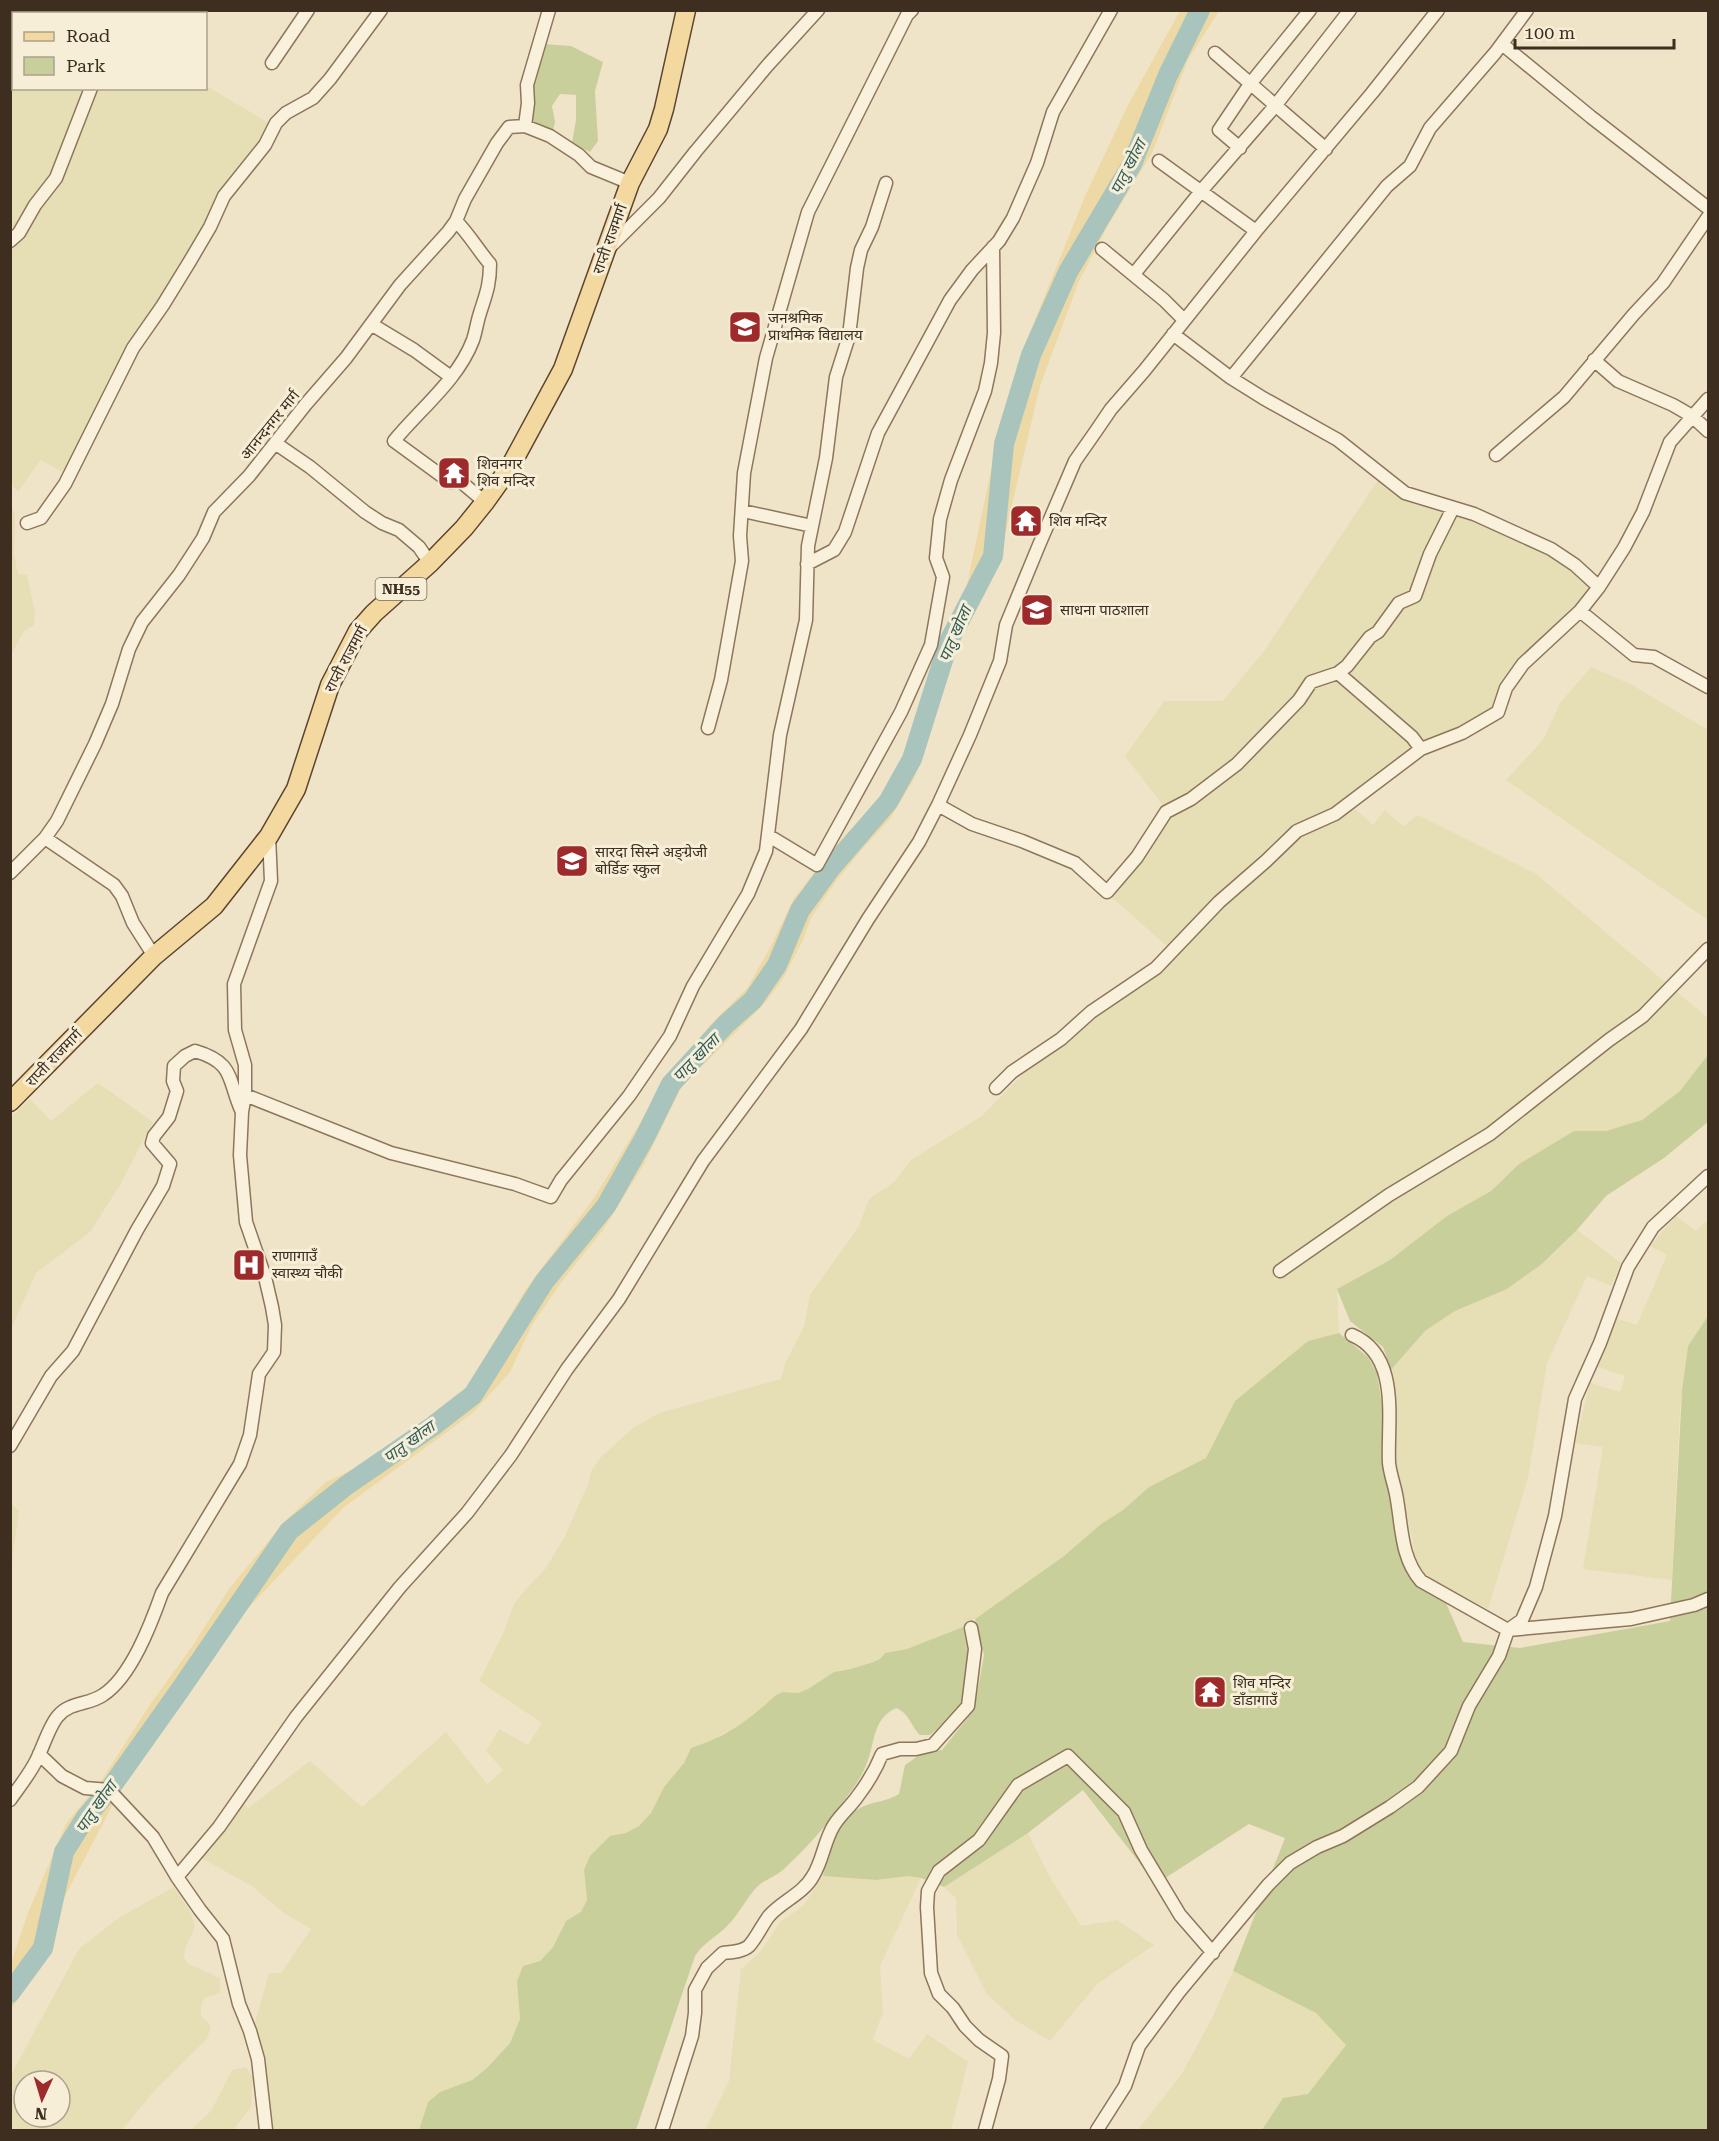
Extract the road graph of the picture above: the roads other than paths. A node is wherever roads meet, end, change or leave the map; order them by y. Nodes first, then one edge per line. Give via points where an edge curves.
1 (308, 10) edge
2 (381, 10) edge
3 (549, 10) edge
4 (686, 10) edge
5 (818, 10) edge
6 (912, 10) edge
7 (1111, 10) edge
8 (1310, 10) edge
9 (1350, 10) edge
10 (1438, 10) edge
11 (1527, 10) edge
12 (1502, 44) junction
13 (1215, 53) dead end
14 (272, 63) dead end
15 (1250, 84) junction
16 (90, 90) edge
17 (1275, 106) junction
18 (525, 126) junction
19 (1240, 148) junction
20 (1326, 149) junction
21 (1159, 161) dead end
22 (630, 183) junction
23 (886, 183) dead end
24 (1202, 190) junction
25 (1708, 208) edge
26 (1708, 218) edge
27 (456, 221) junction
28 (1256, 231) junction
29 (10, 241) edge
30 (993, 247) junction
31 (1102, 249) dead end
32 (604, 252) junction
33 (1134, 274) junction
34 (1184, 320) junction
35 (371, 324) junction
36 (1173, 334) junction
37 (1594, 360) junction
38 (451, 377) junction
39 (1231, 378) junction
40 (1708, 399) edge
41 (1692, 416) junction
42 (1708, 431) edge
43 (275, 444) junction
44 (1496, 455) dead end
45 (485, 502) junction
46 (1453, 508) junction
47 (742, 511) junction
48 (27, 523) dead end
49 (812, 526) junction
50 (430, 563) junction
51 (807, 564) junction
52 (1599, 587) junction
53 (1580, 611) junction
54 (1338, 673) junction
55 (1708, 687) edge
56 (708, 728) dead end
57 (1421, 749) junction
58 (938, 805) junction
59 (269, 836) junction
60 (769, 836) junction
61 (45, 838) junction
62 (10, 873) edge
63 (1708, 949) edge
64 (154, 956) junction
65 (996, 1089) dead end
66 (245, 1095) junction
67 (10, 1102) edge
68 (242, 1112) junction
69 (1708, 1176) edge
70 (1280, 1271) dead end
71 (1352, 1335) dead end
72 (10, 1446) edge
73 (1708, 1599) edge
74 (971, 1628) dead end
75 (1509, 1630) junction
76 (39, 1754) junction
77 (10, 1800) edge
78 (177, 1876) junction
79 (1213, 1953) junction
80 (266, 2130) edge
81 (662, 2130) edge
82 (985, 2130) edge
83 (1097, 2130) edge

1 - 14 street
2 - 48 street via 313,99 276,123 265,145 224,196 210,228 133,348 65,484 41,518
3 - 18 street via 527,85
4 - 22 main road, राप्ती राजमार्ग / NH55 via 661,119
5 - 32 street via 752,83 660,198
6 - 47 street via 808,212 766,358 744,473
7 - 30 street via 1053,112 1037,163 1013,218
8 - 15 street
9 - 17 street
10 - 20 street
11 - 12 street
12 - 25 street
12 - 39 street via 1430,128 1410,166 1388,186
13 - 15 street
15 - 17 street
15 - 19 street via 1219,130
16 - 29 street via 56,178
17 - 19 street
17 - 20 street
18 - 22 street via 550,136 591,167
18 - 27 street, आनन्दनगर मार्ग via 509,127 497,143
19 - 24 street
20 - 28 street
21 - 24 street
22 - 32 main road, राप्ती राजमार्ग / NH55
23 - 49 street via 857,268 849,336 836,377 826,458
24 - 28 street
24 - 33 street
26 - 37 street via 1663,283
27 - 35 street, आनन्दनगर मार्ग
27 - 38 street via 490,264 490,284 473,340
28 - 34 street
30 - 51 street via 950,300 906,379 878,433 845,532 834,550
30 - 60 street via 991,363 940,519 936,558 943,577 931,645 901,712 817,865
31 - 33 street
32 - 45 main road, राप्ती राजमार्ग / NH55 via 563,369 510,467
33 - 34 street
34 - 36 street
35 - 38 street
35 - 43 street, आनन्दनगर मार्ग
36 - 39 street
36 - 58 street via 1111,409 1075,462 1006,625 1000,662
37 - 41 street via 1618,381
37 - 44 street via 1564,397
38 - 45 street via 394,441
39 - 46 street via 1338,440 1406,492
40 - 41 street
41 - 42 street
41 - 52 street via 1670,442 1643,512
43 - 50 street via 365,512 399,530
43 - 61 street, आनन्दनगर मार्ग via 214,512 203,538 179,575 142,622 91,754
45 - 50 main road, राप्ती राजमार्ग / NH55
46 - 52 street via 1551,549
46 - 54 street via 1415,596 1399,603 1378,632
47 - 49 street
47 - 56 street via 742,561 721,680
49 - 51 street
50 - 59 main road, राप्ती राजमार्ग / NH55 via 358,631 330,685 296,789
51 - 60 street via 806,620 780,735
52 - 53 street
53 - 55 street via 1634,655 1654,657
53 - 57 street via 1523,664 1506,688 1498,712 1462,733
54 - 57 street
54 - 58 street via 1311,682 1299,700 1238,764 1191,799 1166,812 1137,857 1107,892 1075,863 972,824
57 - 65 street via 1335,814 1297,831 1212,909 1156,968 1091,1012 1061,1039 1012,1072
58 - 78 street via 919,842 801,1029 703,1161 620,1299 567,1369 511,1455 296,1717 219,1827
59 - 64 main road, राप्ती राजमार्ग / NH55 via 214,906
59 - 66 street via 271,881 234,984 235,1030 245,1065
60 - 66 street via 762,866 693,986 670,1036 551,1197 391,1153
61 - 62 street, आनन्दनगर मार्ग
61 - 64 street via 114,885
63 - 70 street via 1643,1016 1490,1134 1389,1195
64 - 67 main road, राप्ती राजमार्ग / NH55
66 - 68 street
68 - 72 street via 224,1065 211,1056 195,1051 174,1066 177,1091 169,1117 152,1143 170,1164 163,1186 73,1351 51,1376
68 - 76 street via 240,1155 246,1222 265,1277 275,1325 274,1352 259,1374 250,1435 240,1464 162,1593 118,1684 102,1696 61,1712
69 - 75 street via 1653,1227 1628,1267 1575,1399 1555,1515 1536,1587 1522,1620
71 - 75 street via 1377,1352 1384,1372 1391,1407 1389,1465 1411,1569 1421,1581
73 - 75 street via 1630,1619
74 - 81 street via 975,1649 969,1706 933,1745 882,1754 877,1768 830,1833 813,1876 771,1914 748,1947 723,1953 707,1968 695,1990 692,2036
75 - 79 street via 1499,1656 1469,1706 1451,1751 1437,1767 1390,1807 1290,1863
76 - 77 street
76 - 78 street via 62,1776 86,1788 109,1791 153,1837
78 - 80 street via 224,1939 238,2004 258,2059
79 - 82 street via 1180,1915 1141,1850 1124,1812 1068,1756 1018,1785 979,1840 939,1871 927,1899 931,1973 939,1994 979,2040 1002,2056
79 - 83 street via 1139,2046 1125,2086

